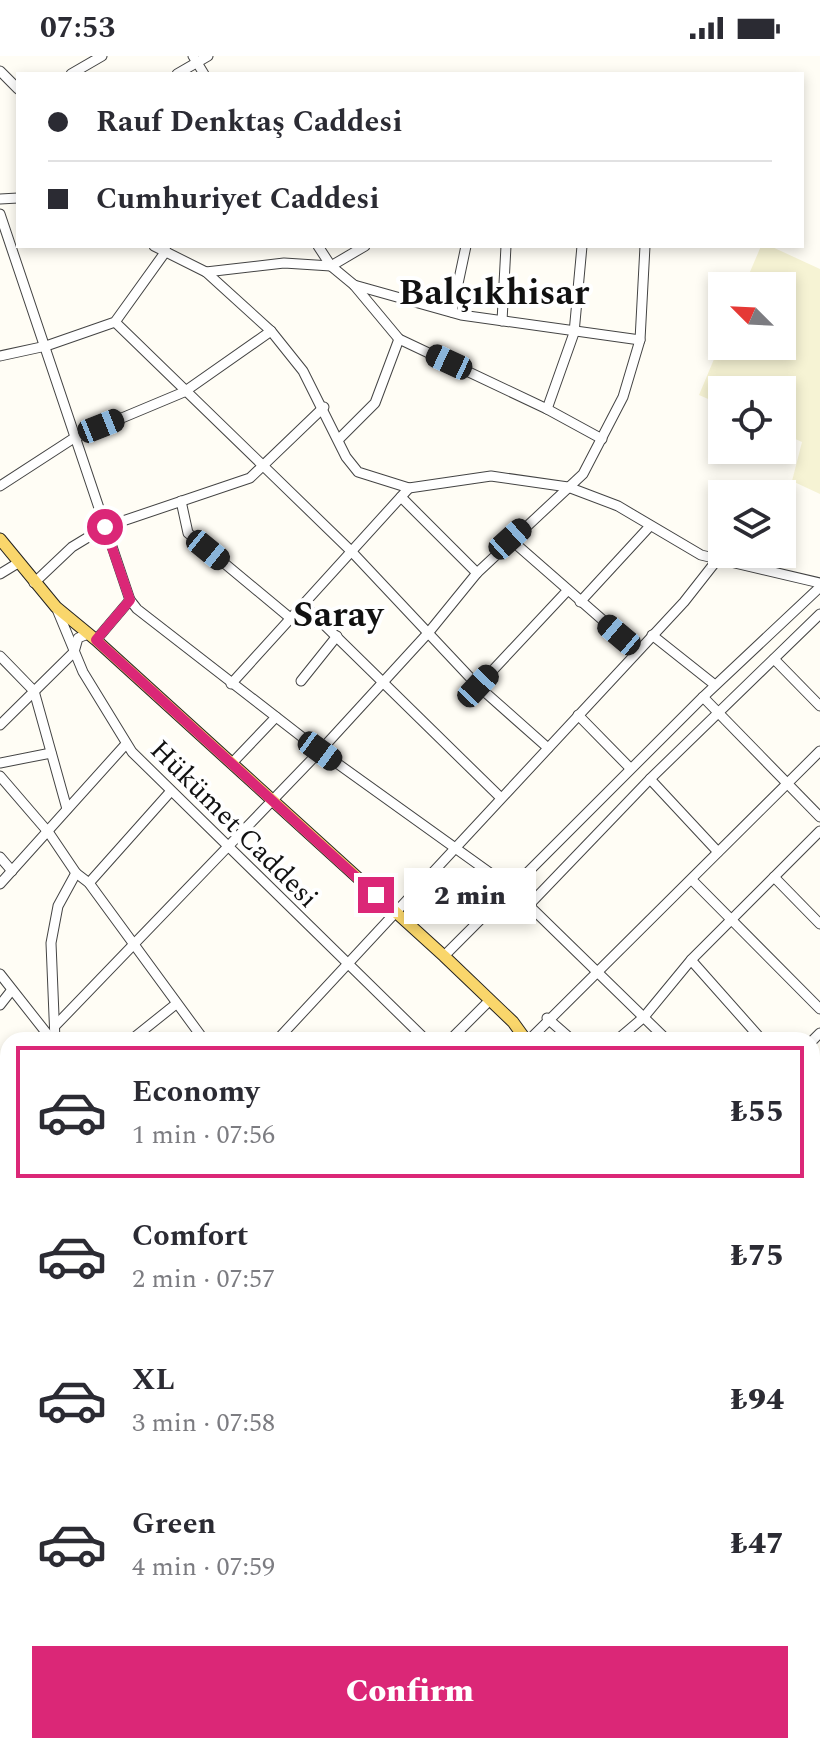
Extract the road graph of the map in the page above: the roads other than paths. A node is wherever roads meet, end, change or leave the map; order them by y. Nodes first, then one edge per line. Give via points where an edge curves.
1 (102, 56) edge
2 (208, 56) edge
3 (195, 59) edge
4 (0, 71) edge
5 (74, 72) edge
6 (179, 72) edge
7 (16, 87) edge
8 (0, 214) edge
9 (159, 248) edge
10 (319, 248) edge
11 (362, 248) edge
12 (466, 248) edge
13 (506, 248) edge
14 (582, 248) edge
15 (645, 248) edge
16 (166, 251) junction
17 (331, 266) junction
18 (206, 272) junction
19 (354, 285) junction
20 (452, 312) junction
21 (502, 321) junction
22 (115, 322) junction
23 (271, 331) junction
24 (574, 333) junction
25 (399, 339) junction
26 (640, 340) junction
27 (46, 346) junction
28 (0, 356) edge
29 (184, 392) junction
30 (324, 407) junction
31 (547, 409) junction
32 (74, 438) junction
33 (339, 439) junction
34 (602, 439) junction
35 (261, 465) junction
36 (0, 486) edge
37 (568, 487) junction
38 (409, 488) junction
39 (401, 497) junction
40 (181, 501) junction
41 (650, 526) junction
42 (105, 527) junction
43 (0, 539) edge
44 (510, 539) junction
45 (352, 552) junction
46 (708, 557) edge
47 (18, 563) junction
48 (710, 568) edge
49 (750, 568) edge
50 (477, 573) junction
51 (0, 574) edge
52 (34, 583) junction
53 (820, 585) edge
54 (567, 591) junction
55 (130, 600) junction
56 (580, 602) junction
57 (303, 604) junction
58 (56, 607) junction
59 (820, 614) edge
60 (289, 617) junction
61 (429, 632) junction
62 (652, 635) junction
63 (337, 636) junction
64 (92, 637) junction
65 (637, 650) junction
66 (74, 652) junction
67 (0, 656) edge
68 (774, 659) junction
69 (384, 680) junction
70 (301, 681) dead end
71 (231, 684) junction
72 (715, 685) junction
73 (478, 686) junction
74 (34, 691) junction
75 (703, 697) junction
76 (820, 706) edge
77 (719, 714) junction
78 (578, 715) junction
79 (276, 717) junction
80 (0, 725) edge
81 (126, 744) junction
82 (548, 748) junction
83 (320, 751) junction
84 (820, 751) edge
85 (51, 753) junction
86 (233, 762) junction
87 (0, 763) edge
88 (630, 768) junction
89 (0, 776) edge
90 (650, 779) junction
91 (787, 784) junction
92 (171, 791) junction
93 (500, 797) junction
94 (274, 800) junction
95 (67, 809) junction
96 (820, 817) edge
97 (820, 831) edge
98 (49, 833) junction
99 (228, 848) junction
100 (456, 849) junction
101 (718, 852) junction
102 (0, 857) edge
103 (12, 871) junction
104 (76, 873) junction
105 (774, 877) junction
106 (692, 880) junction
107 (89, 883) junction
108 (0, 884) edge
109 (511, 888) junction
110 (529, 905) junction
111 (397, 914) junction
112 (733, 919) junction
113 (820, 924) edge
114 (133, 947) junction
115 (444, 956) junction
116 (691, 960) junction
117 (348, 966) junction
118 (596, 971) junction
119 (0, 974) edge
120 (11, 991) junction
121 (490, 1000) junction
122 (176, 1004) junction
123 (0, 1005) edge
124 (820, 1009) edge
125 (644, 1017) junction
126 (547, 1018) junction
127 (56, 1025) junction
128 (46, 1032) edge
129 (55, 1032) edge
130 (142, 1032) edge
131 (198, 1032) edge
132 (285, 1032) edge
133 (418, 1032) edge
134 (458, 1032) edge
135 (520, 1032) edge
136 (534, 1032) edge
137 (563, 1032) edge
138 (626, 1032) edge
139 (659, 1032) edge
140 (755, 1032) edge

1 - 5 street
2 - 3 street
3 - 6 street
4 - 7 street
8 - 27 street
9 - 16 street
10 - 17 street
11 - 17 street
12 - 20 street
13 - 21 street
14 - 24 street
15 - 26 street
16 - 18 street
16 - 22 street
17 - 18 street via 284,263
17 - 19 street
18 - 23 street
19 - 20 street
19 - 25 street
20 - 21 street
21 - 24 street
22 - 27 street
22 - 29 street
23 - 29 street
23 - 30 street
24 - 26 street
24 - 31 street
25 - 31 street
25 - 33 street via 375,403
26 - 34 street via 623,397
27 - 28 street
27 - 32 street
29 - 32 street
29 - 35 street
30 - 33 street
30 - 35 street
31 - 34 street
32 - 36 street
32 - 42 street
33 - 38 street via 358,472
34 - 37 street via 583,474
35 - 40 street via 250,478
35 - 45 street
37 - 38 street via 491,476
37 - 41 street via 618,506
37 - 44 street
38 - 39 street
39 - 45 street
39 - 50 street
40 - 42 street
40 - 60 street via 188,533
41 - 46 street
41 - 56 street
42 - 52 street via 72,547
42 - 55 street
43 - 47 main road
44 - 50 street
44 - 54 street
45 - 57 street
45 - 61 street
47 - 51 street
47 - 52 main road
48 - 62 street
49 - 53 street
50 - 61 street
52 - 58 main road
53 - 72 street
54 - 56 street
54 - 73 street
55 - 64 street
55 - 71 street
56 - 65 street
57 - 60 street
57 - 63 street
58 - 64 main road
58 - 66 street, Hükümet Caddesi
59 - 68 street
60 - 71 street
61 - 69 street
61 - 73 street
62 - 65 street
62 - 72 street
63 - 69 street
63 - 70 street
64 - 66 street via 76,641
64 - 86 main road
65 - 78 street
66 - 74 street
66 - 81 street, Hükümet Caddesi
67 - 74 street
68 - 76 street
68 - 77 street
69 - 83 street
69 - 93 street
71 - 79 street
72 - 75 street
73 - 82 street
74 - 80 street
74 - 85 street
75 - 77 street
75 - 88 street
77 - 90 street
77 - 91 street
78 - 82 street
78 - 88 street
79 - 83 street
79 - 86 street
81 - 92 street, Hükümet Caddesi
81 - 95 street
82 - 93 street
83 - 94 street
83 - 100 street
84 - 91 street
85 - 87 street
85 - 95 street
86 - 94 main road
88 - 109 street
89 - 98 street
90 - 101 street
90 - 110 street
91 - 96 street
91 - 101 street
92 - 99 street, Hükümet Caddesi
92 - 107 street
93 - 100 street
94 - 99 street
94 - 111 main road
95 - 98 street
97 - 105 street
98 - 103 street
98 - 104 street
99 - 114 street
99 - 117 street, Hükümet Caddesi
100 - 109 street
100 - 111 street
101 - 106 street
102 - 103 street
103 - 108 street
104 - 107 street
104 - 127 street via 58,906 51,943
105 - 112 street
105 - 113 street
106 - 112 street
106 - 118 street
107 - 114 street
109 - 110 street
109 - 115 street
110 - 118 street
111 - 115 main road
111 - 117 street
112 - 116 street
112 - 124 street
114 - 122 street
114 - 127 street
115 - 121 main road
116 - 125 street
116 - 140 street
117 - 132 street
117 - 133 street, Hükümet Caddesi
118 - 125 street
118 - 126 street
119 - 120 street
120 - 123 street
120 - 128 street
121 - 134 street
121 - 135 main road
122 - 130 street
122 - 131 street
125 - 138 street
125 - 139 street
126 - 136 street
126 - 137 street
127 - 129 street

